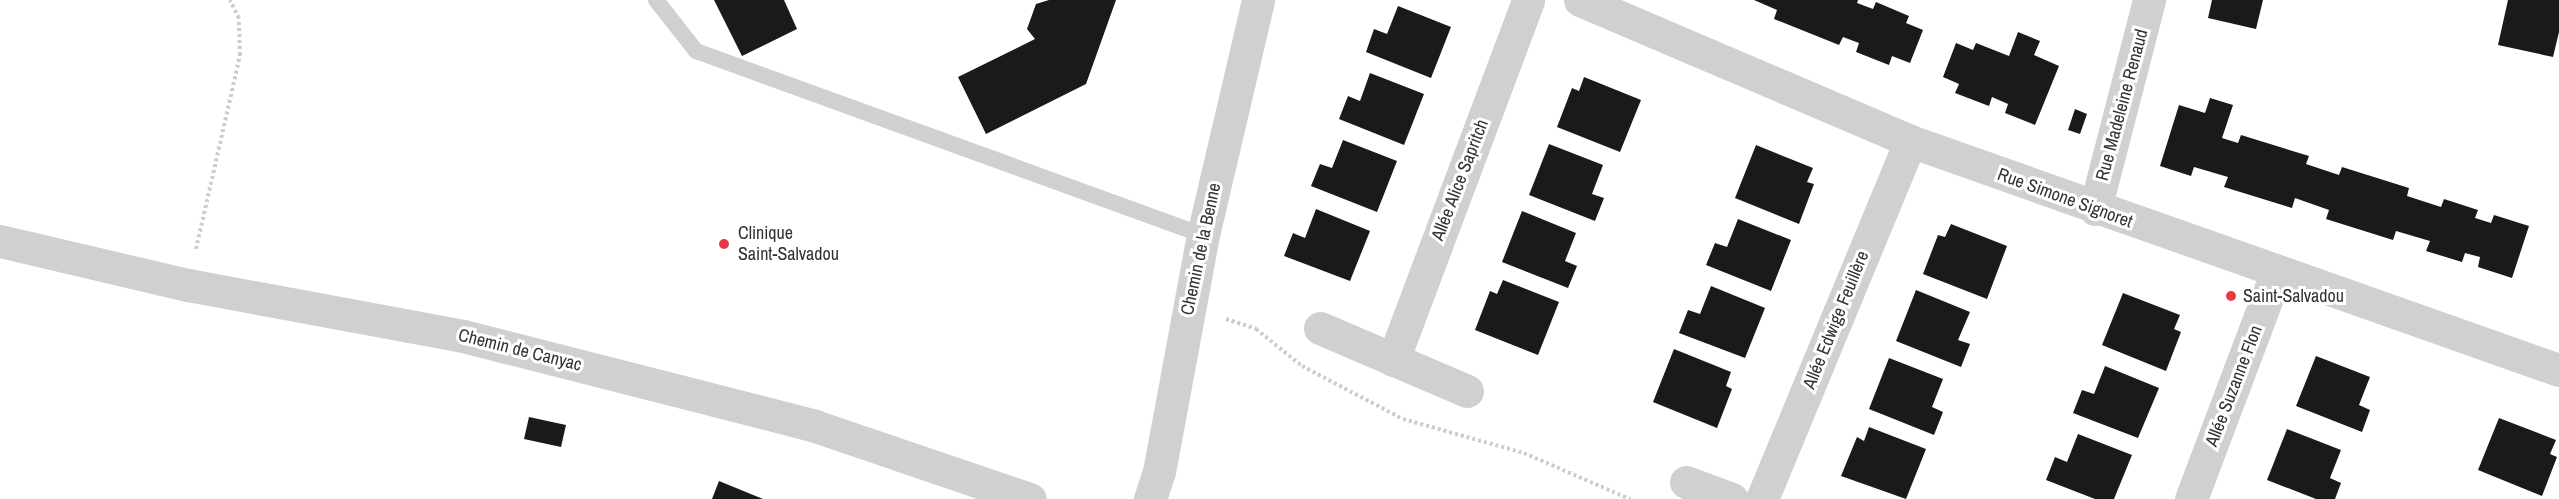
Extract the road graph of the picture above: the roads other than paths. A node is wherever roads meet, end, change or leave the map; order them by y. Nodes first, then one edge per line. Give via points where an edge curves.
1 (656, 0) edge
2 (1258, 0) edge
3 (1528, 0) edge
4 (1580, 0) edge
5 (2149, 0) edge
6 (1910, 141) junction
7 (2095, 209) junction
8 (1203, 235) junction
9 (0, 241) edge
10 (2277, 272) junction
11 (1320, 328) dead end
12 (1392, 360) junction
13 (2559, 370) edge
14 (1467, 391) dead end
15 (1686, 482) dead end
16 (1030, 499) edge
17 (1150, 499) edge
18 (1732, 499) edge
19 (1762, 499) edge
20 (2191, 499) edge

1 - 8 lane via 696,51
2 - 8 street, Chemin de la Benne
3 - 12 street, Allée Alice Sapritch
4 - 6 street, Rue Simone Signoret
5 - 7 street, Rue Madeleine Renaud
6 - 7 street, Rue Simone Signoret
6 - 19 street, Allée Edwige Feuillère
7 - 10 street, Rue Simone Signoret
8 - 17 street, Chemin de la Benne
9 - 16 street, Chemin de Canyac via 188,285 463,336 815,426
10 - 13 street, Rue Simone Signoret
10 - 20 street, Allée Suzanne Flon
11 - 12 street
12 - 14 street
15 - 18 street

